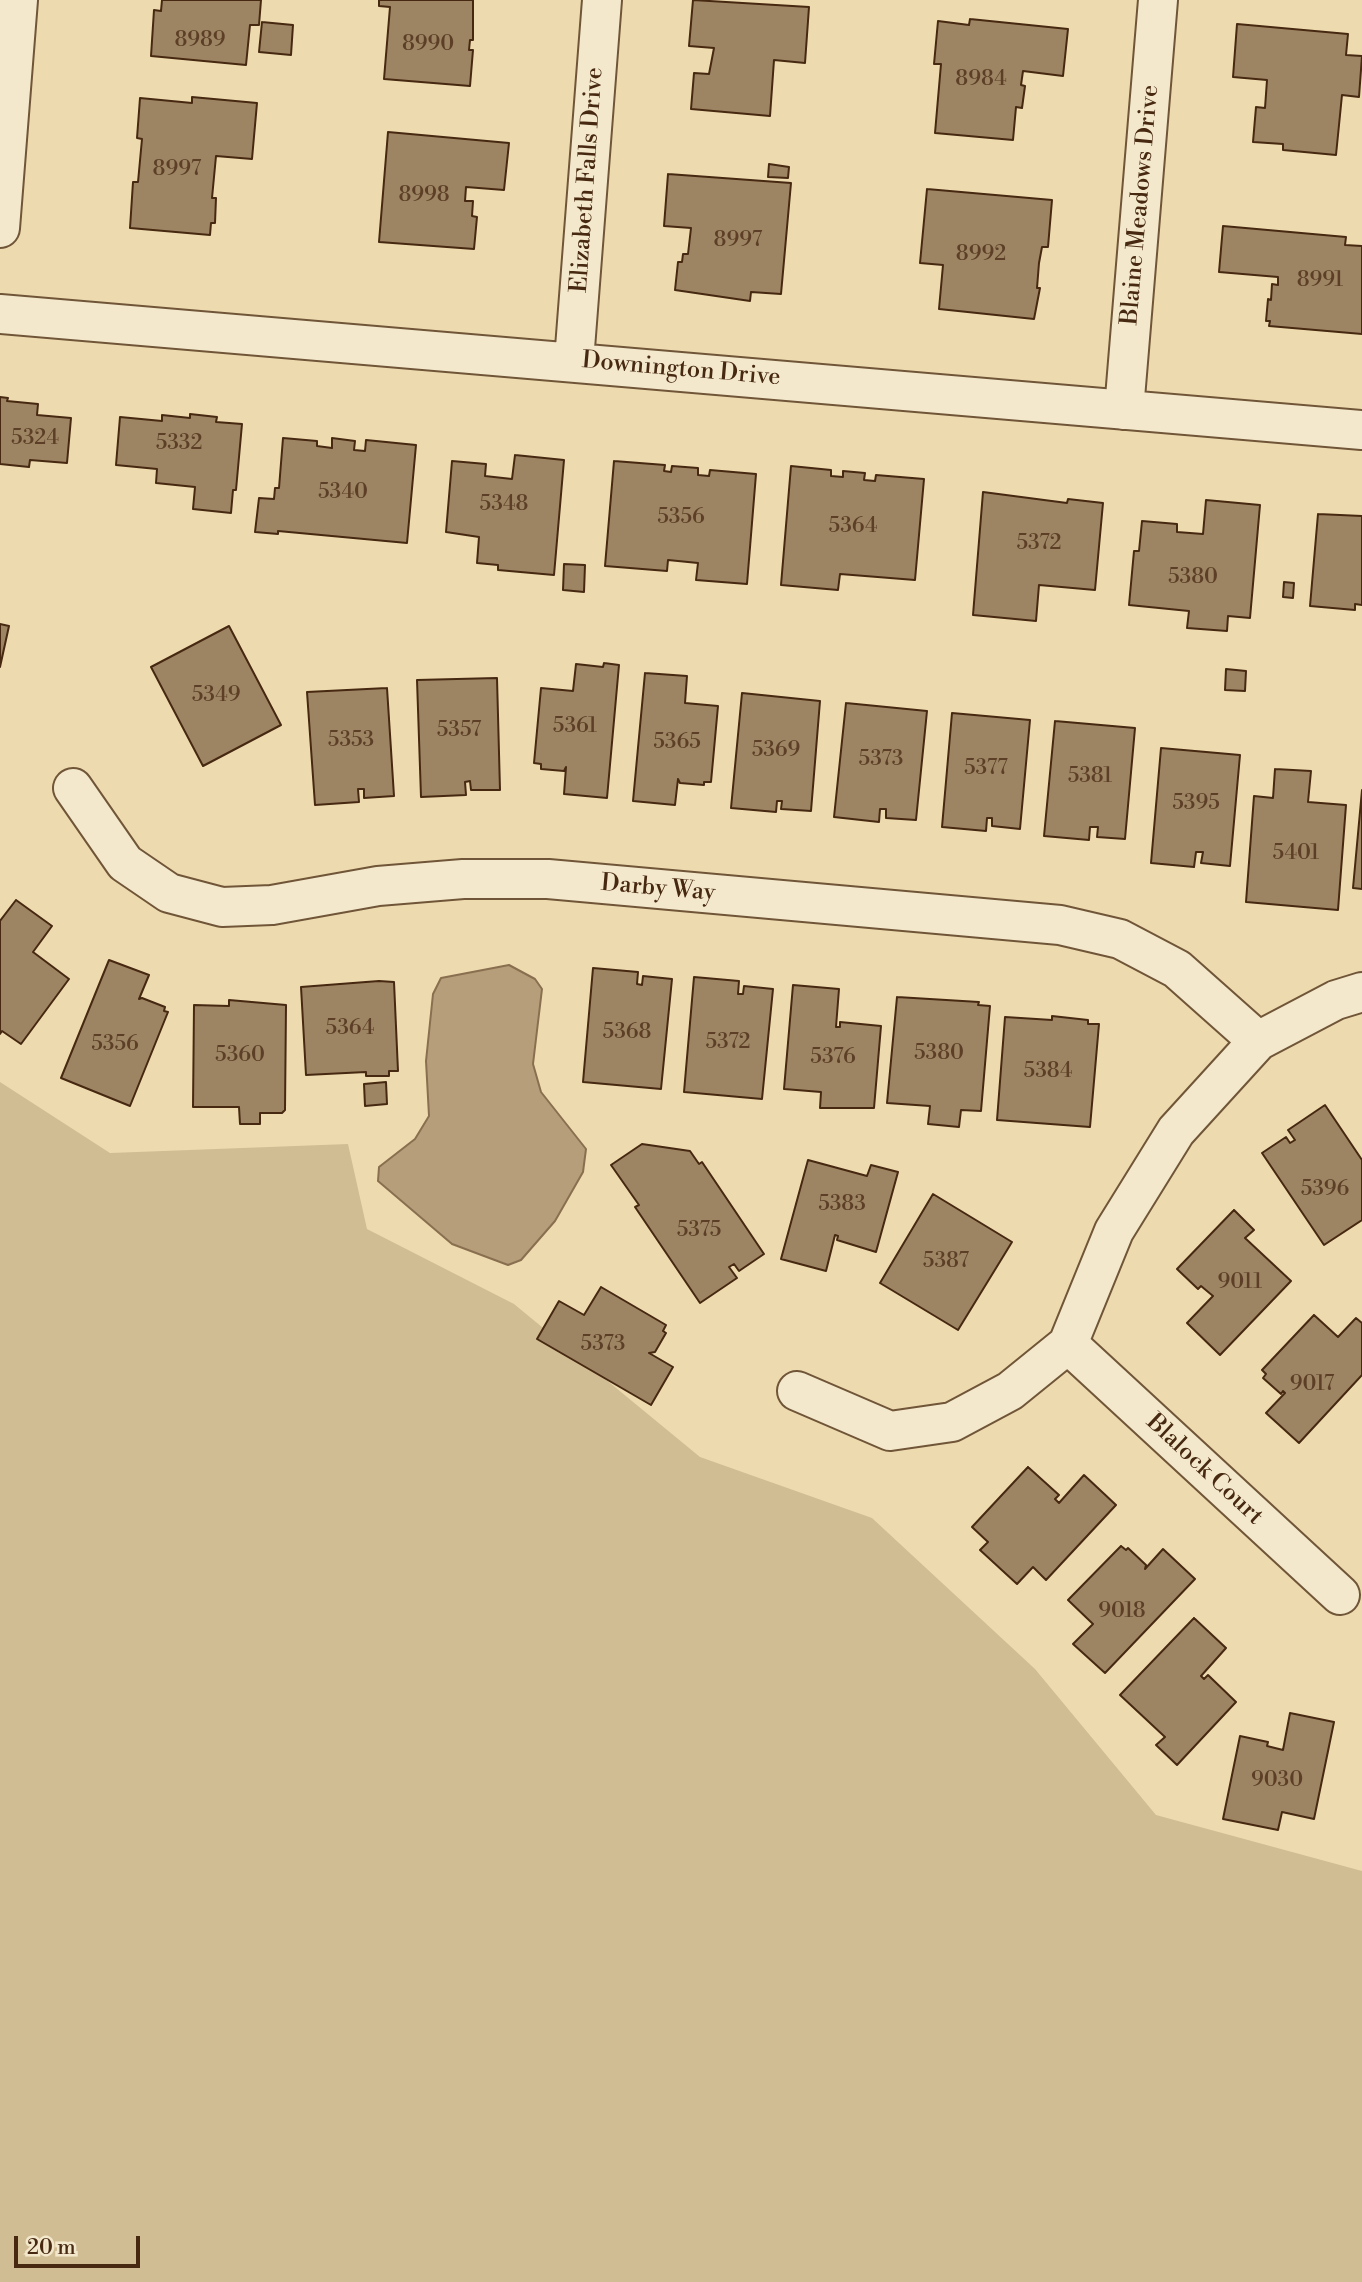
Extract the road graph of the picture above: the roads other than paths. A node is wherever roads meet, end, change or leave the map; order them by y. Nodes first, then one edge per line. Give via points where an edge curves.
1 (18, 0) edge
2 (602, 0) edge
3 (1158, 0) edge
4 (0, 228) edge
5 (0, 314) edge
6 (574, 361) junction
7 (1124, 410) junction
8 (1362, 430) edge
9 (73, 788) dead end
10 (1362, 992) edge
11 (1258, 1041) junction
12 (1068, 1344) junction
13 (797, 1391) dead end
14 (1340, 1595) dead end

1 - 4 street
2 - 6 street, Elizabeth Falls Drive
3 - 7 street, Blaine Meadows Drive
5 - 6 street, Downington Drive
6 - 7 street, Downington Drive
7 - 8 street, Downington Drive
9 - 11 street, Darby Way via 125,863 169,893 222,907 272,905 378,886 548,879 1060,925 1120,939 1177,969
10 - 11 street via 1336,1000
11 - 12 street via 1176,1130 1114,1231
12 - 13 street via 1010,1391 952,1422 890,1431
12 - 14 street, Blalock Court

